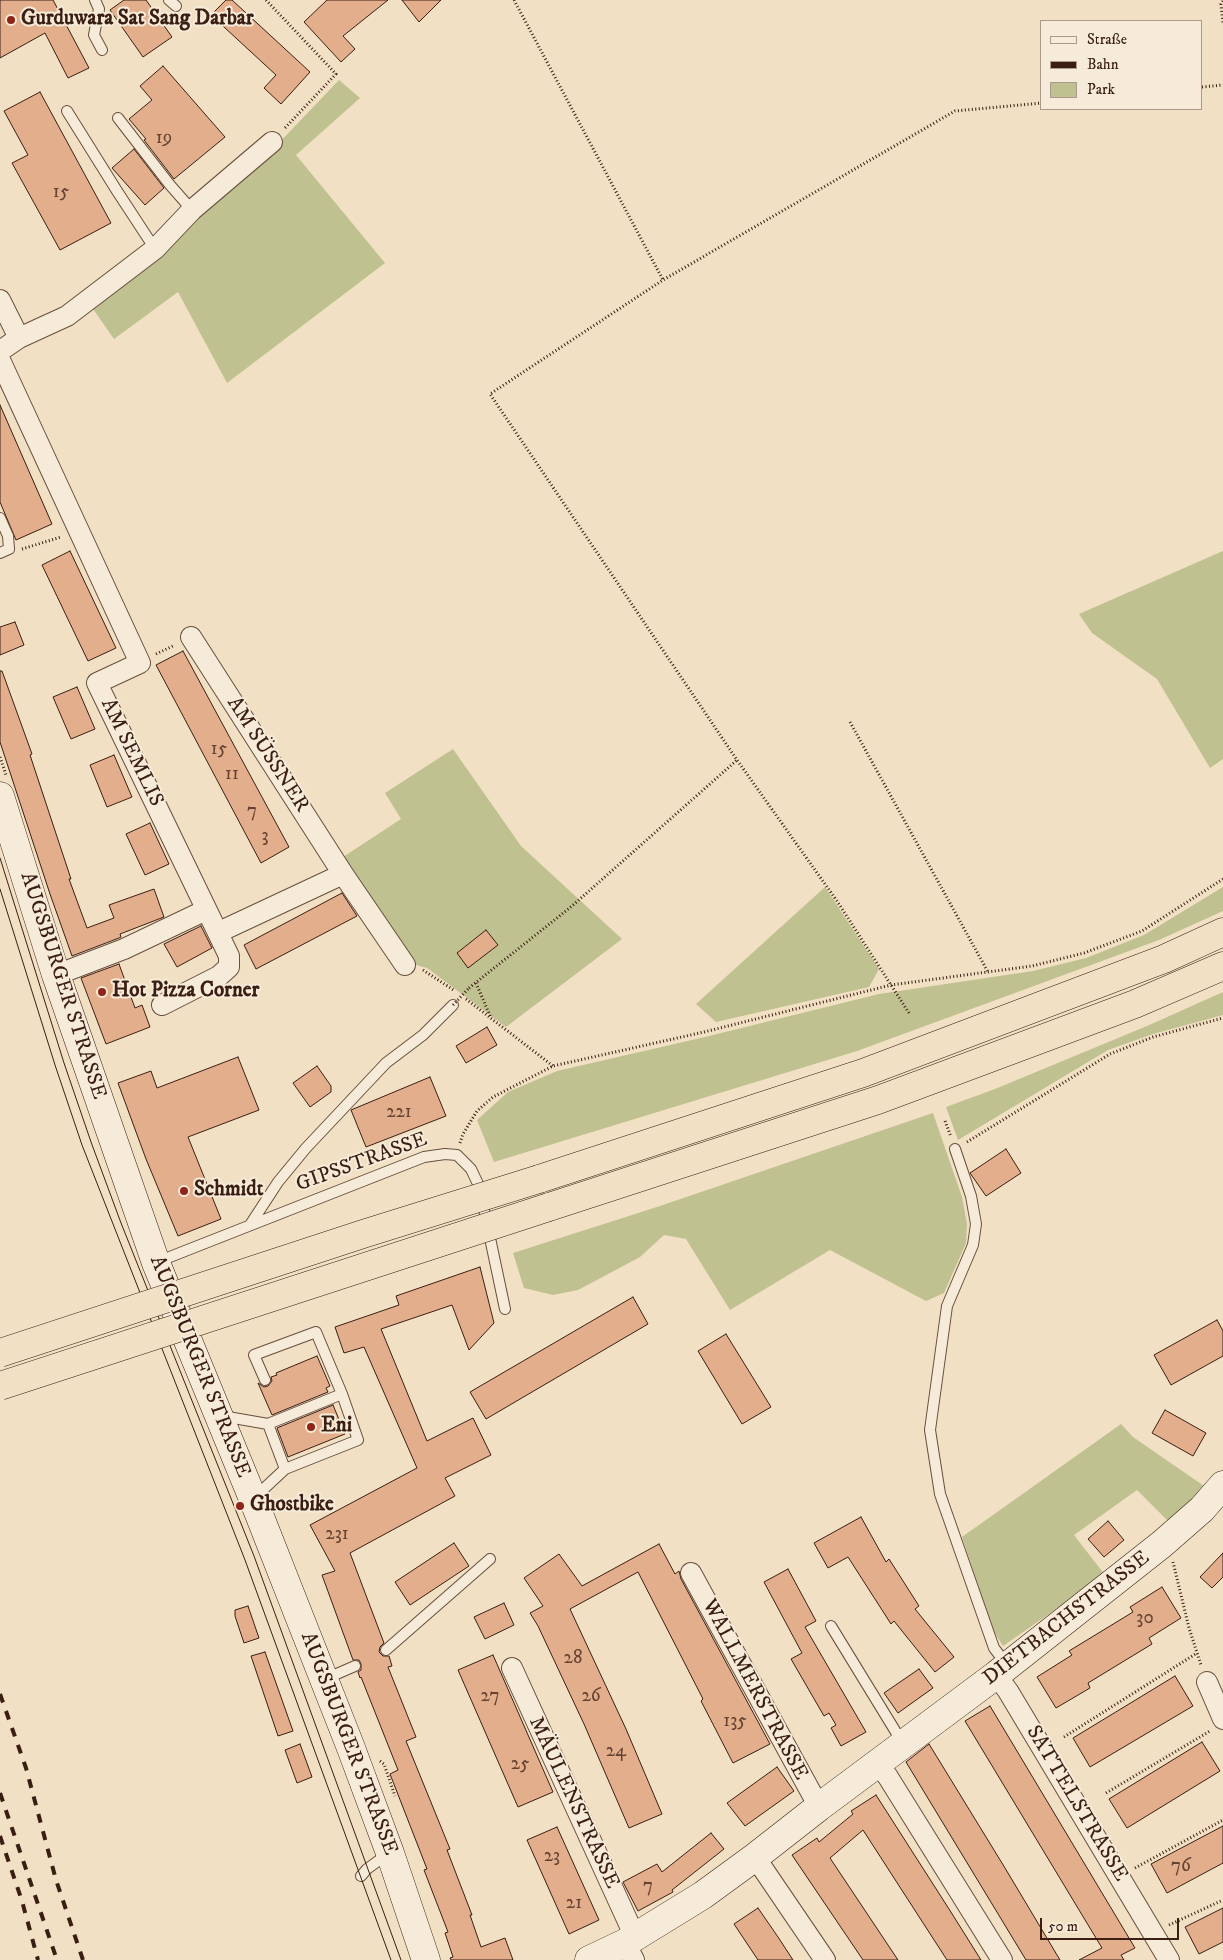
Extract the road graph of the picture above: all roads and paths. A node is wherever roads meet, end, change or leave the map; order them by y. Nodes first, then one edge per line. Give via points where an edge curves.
1 (95, 0) edge
2 (266, 0) edge
3 (514, 0) edge
4 (1223, 1) edge
5 (1223, 23) edge
6 (102, 50) dead end
7 (1223, 85) edge
8 (1203, 87) edge
9 (1040, 102) edge
10 (67, 111) dead end
11 (118, 118) dead end
12 (272, 142) joint
13 (192, 210) junction
14 (155, 248) junction
15 (663, 280) junction
16 (0, 300) edge
17 (18, 338) junction
18 (0, 351) edge
19 (0, 360) edge
20 (0, 518) edge
21 (80, 532) junction
22 (4, 551) edge
23 (191, 637) joint
24 (140, 663) junction
25 (850, 722) dead end
26 (737, 760) junction
27 (0, 796) edge
28 (343, 874) junction
29 (1223, 879) edge
30 (206, 910) junction
31 (219, 932) junction
32 (1223, 932) edge
33 (405, 965) joint
34 (1223, 966) edge
35 (988, 972) junction
36 (56, 976) junction
37 (476, 983) junction
38 (891, 985) junction
39 (162, 1005) dead end
40 (453, 1005) joint
41 (909, 1013) dead end
42 (1223, 1018) edge
43 (491, 1019) junction
44 (553, 1066) junction
45 (956, 1149) joint
46 (457, 1155) junction
47 (250, 1225) junction
48 (156, 1263) junction
49 (505, 1309) dead end
50 (0, 1354) edge
51 (265, 1380) dead end
52 (0, 1386) edge
53 (342, 1394) junction
54 (277, 1408) dead end
55 (219, 1416) junction
56 (281, 1419) junction
57 (268, 1424) junction
58 (285, 1469) junction
59 (1223, 1485) edge
60 (253, 1499) junction
61 (1162, 1544) junction
62 (490, 1559) dead end
63 (691, 1573) dead end
64 (831, 1626) dead end
65 (1195, 1648) dead end
66 (386, 1650) dead end
67 (1198, 1654) dead end
68 (355, 1666) dead end
69 (512, 1668) dead end
70 (1002, 1670) junction
71 (324, 1679) junction
72 (1207, 1682) dead end
73 (1219, 1723) edge
74 (1064, 1737) dead end
75 (903, 1743) junction
76 (877, 1762) junction
77 (1106, 1793) dead end
78 (819, 1807) junction
79 (1223, 1820) edge
80 (390, 1853) junction
81 (755, 1858) junction
82 (361, 1876) dead end
83 (1119, 1877) junction
84 (1223, 1900) edge
85 (1152, 1932) junction
86 (632, 1947) edge
87 (426, 1960) edge
88 (589, 1960) edge
89 (825, 1960) edge
90 (1002, 1960) edge
91 (1169, 1960) edge

1 - 6 lane via 99,9 94,34
2 - 12 path via 336,74
3 - 15 path
4 - 5 path
7 - 8 path
9 - 15 path via 955,111
10 - 14 lane
11 - 13 lane
12 - 13 street
13 - 14 street
14 - 17 street via 67,316
15 - 26 path via 490,394
16 - 17 street
17 - 18 street
19 - 21 street
20 - 22 lane via 8,536
21 - 22 path via 23,549
21 - 24 street
23 - 24 path
23 - 28 street, AM SÜSSNER
24 - 30 street, AM SEMLIS via 97,683
25 - 35 path
26 - 37 path via 572,906
26 - 38 path via 837,901
27 - 36 main road, AUGSBURGER STRASSE
28 - 31 street
28 - 33 street, AM SÜSSNER
29 - 35 path via 1142,931 1084,953 1032,966
30 - 31 street
30 - 36 street via 124,949
31 - 39 street via 229,956 229,966 219,976
32 - 50 highway, bridge via 1164,959 863,1073
33 - 43 path via 427,971
34 - 52 highway, bridge via 1136,1004 878,1100
35 - 38 path
36 - 48 main road, AUGSBURGER STRASSE
37 - 40 path, bridge
37 - 43 path
38 - 41 path
38 - 44 path
40 - 47 lane via 423,1035 386,1063 318,1135 278,1182
42 - 45 path via 1153,1037 1110,1054
43 - 44 path
44 - 46 path via 493,1097 477,1112 462,1134
45 - 70 lane via 976,1224 972,1245 947,1306 930,1430 940,1494
46 - 47 lane, GIPSSTRASSE via 424,1157
46 - 49 lane, GIPSSTRASSE via 471,1169 479,1186
47 - 48 lane, GIPSSTRASSE
48 - 55 main road, AUGSBURGER STRASSE
51 - 53 lane via 254,1354 316,1332
53 - 56 lane
53 - 58 lane via 358,1440
54 - 56 lane
55 - 57 lane
55 - 60 main road, AUGSBURGER STRASSE
56 - 57 lane
57 - 58 lane
58 - 60 lane
59 - 61 main road, DIETBACHSTRASSE via 1202,1509
60 - 71 main road, AUGSBURGER STRASSE
61 - 65 path via 1176,1566
61 - 70 main road, DIETBACHSTRASSE
62 - 66 lane
63 - 78 street, WALLMERSTRASSE
64 - 75 lane
67 - 74 path
68 - 71 lane
69 - 86 street, MÄULENSTRASSE
70 - 75 main road, DIETBACHSTRASSE
70 - 83 street, SATTELSTRASSE via 1013,1700
71 - 80 main road, AUGSBURGER STRASSE
72 - 73 street
73 - 77 path
75 - 76 main road, DIETBACHSTRASSE
76 - 78 main road, DIETBACHSTRASSE
76 - 90 street
78 - 81 main road, DIETBACHSTRASSE
79 - 83 path
80 - 82 lane
80 - 87 main road, AUGSBURGER STRASSE
81 - 86 main road, DIETBACHSTRASSE
81 - 89 street
83 - 85 street, SATTELSTRASSE
84 - 85 path
85 - 91 street, SATTELSTRASSE
86 - 88 main road, DIETBACHSTRASSE

